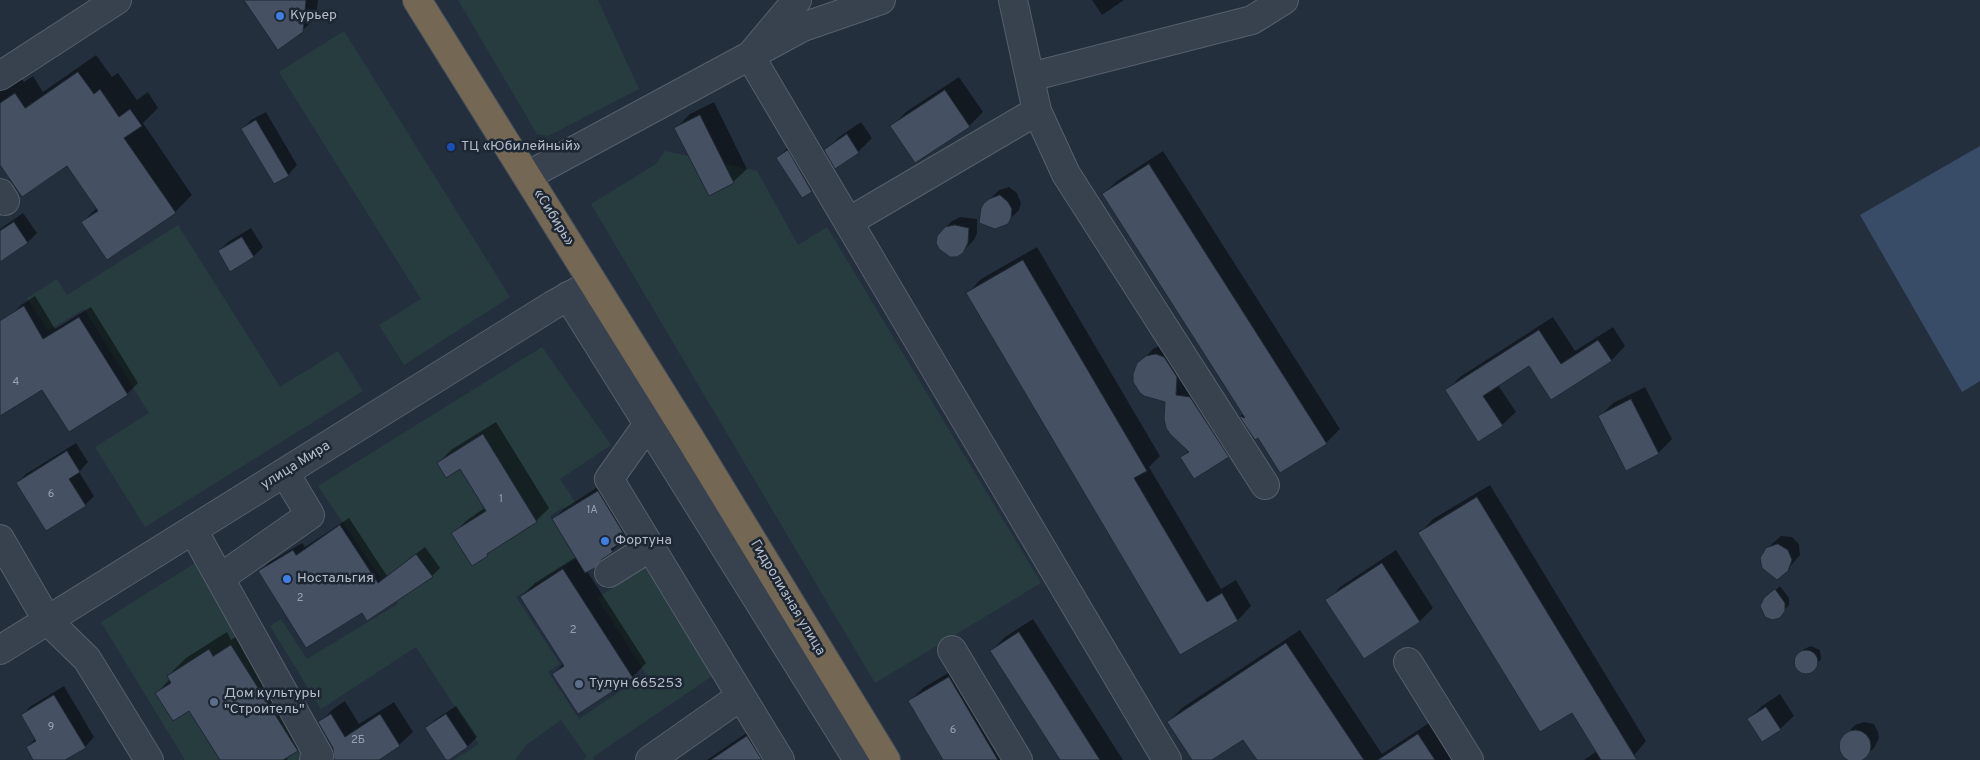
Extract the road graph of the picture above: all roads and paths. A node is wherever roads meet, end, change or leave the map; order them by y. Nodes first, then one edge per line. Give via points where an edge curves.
1 (117, 0) edge
2 (417, 0) edge
3 (797, 0) edge
4 (881, 0) edge
5 (1012, 0) edge
6 (1284, 0) edge
7 (750, 56) junction
8 (0, 76) edge
9 (1030, 77) junction
10 (1037, 111) junction
11 (527, 176) junction
12 (848, 222) junction
13 (593, 283) junction
14 (568, 296) junction
15 (648, 424) junction
16 (688, 435) joint
17 (285, 473) junction
18 (1265, 485) dead end
19 (193, 530) junction
20 (0, 540) edge
21 (649, 548) junction
22 (609, 573) dead end
23 (220, 578) junction
24 (47, 620) junction
25 (0, 650) edge
26 (952, 650) dead end
27 (1408, 662) dead end
28 (741, 696) junction
29 (149, 760) edge
30 (314, 760) edge
31 (650, 760) edge
32 (780, 760) edge
33 (858, 760) edge
34 (886, 760) edge
35 (1018, 760) edge
36 (1167, 760) edge
37 (1469, 760) edge

1 - 8 street
2 - 11 highway, «Сибирь»
3 - 7 street
4 - 7 street via 804,27
5 - 9 street
6 - 9 street via 1252,20
7 - 11 street
7 - 12 street
9 - 10 street
10 - 12 street
10 - 18 street via 1066,174
11 - 13 highway, «Сибирь»
12 - 36 street
13 - 14 street, улица Мира
13 - 16 highway, «Сибирь»
14 - 15 street
14 - 17 street, улица Мира
15 - 21 street via 608,479
15 - 33 street
16 - 34 highway, Гидролизная улица
17 - 19 street, улица Мира
17 - 23 street via 310,515
19 - 23 street
19 - 24 street, улица Мира
20 - 24 street
21 - 22 street
21 - 28 street
23 - 30 street via 319,756
24 - 25 street, улица Мира
24 - 29 street via 87,659
26 - 35 street
27 - 37 street
28 - 31 street
28 - 32 street

